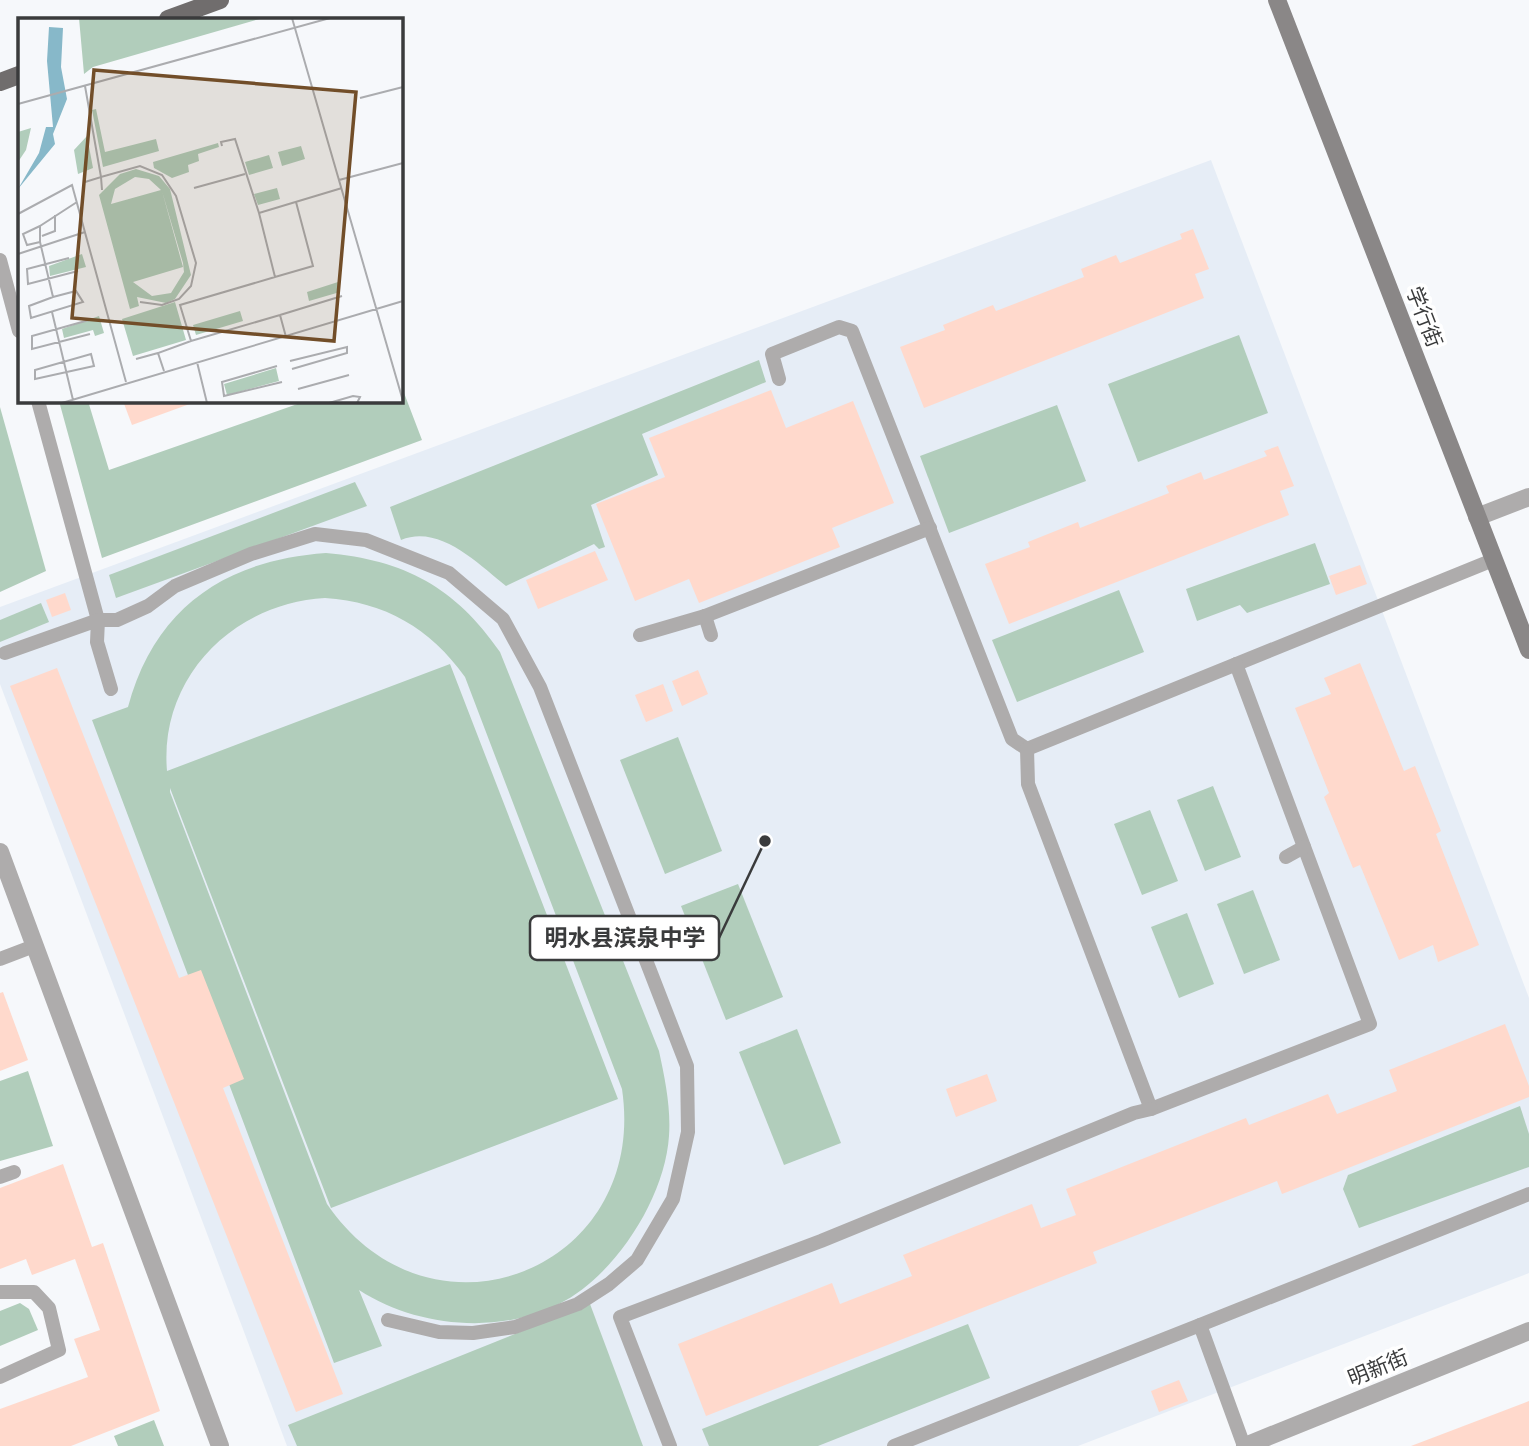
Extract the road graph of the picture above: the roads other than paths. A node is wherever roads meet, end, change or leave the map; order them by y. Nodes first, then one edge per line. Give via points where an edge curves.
1 (220, 0) edge
2 (1277, 0) edge
3 (172, 18) edge
4 (18, 75) edge
5 (0, 82) edge
6 (0, 260) edge
7 (18, 327) edge
8 (779, 379) dead end
9 (38, 402) edge
10 (1529, 497) edge
11 (1477, 517) junction
12 (930, 528) junction
13 (1493, 560) junction
14 (705, 616) junction
15 (98, 620) junction
16 (640, 635) dead end
17 (711, 635) dead end
18 (1529, 650) edge
19 (5, 653) dead end
20 (1236, 664) junction
21 (111, 689) dead end
22 (1027, 749) junction
23 (1304, 847) junction
24 (0, 852) edge
25 (1286, 857) dead end
26 (34, 946) junction
27 (0, 959) edge
28 (1151, 1109) junction
29 (1529, 1194) edge
30 (0, 1292) edge
31 (388, 1320) dead end
32 (1200, 1325) junction
33 (1529, 1331) edge
34 (0, 1377) edge
35 (220, 1446) edge
36 (670, 1446) edge
37 (894, 1446) edge
38 (1245, 1446) edge

1 - 3 main road
2 - 11 street, 学行街
4 - 5 main road
6 - 7 lane
8 - 12 lane via 772,354 839,327 852,331
9 - 15 lane
10 - 11 street
11 - 13 street, 学行街
12 - 14 lane
12 - 22 lane via 1012,738
13 - 18 street, 学行街
13 - 20 lane
14 - 16 lane
14 - 17 lane
15 - 19 lane
15 - 21 lane via 97,642
15 - 31 lane via 117,620 148,606 175,586 251,554 315,534 366,540 449,573 503,619 540,687 687,1066 688,1132 673,1199 636,1260 578,1304 515,1327 473,1333 439,1332
20 - 22 lane
20 - 23 lane
22 - 28 lane via 1028,785 1092,931
23 - 25 lane
23 - 28 lane via 1370,1024
24 - 26 street
26 - 27 lane
26 - 35 street
28 - 36 lane via 620,1317
29 - 32 lane
30 - 34 lane via 34,1292 49,1308 59,1350
32 - 37 lane
32 - 38 lane
33 - 38 street, 明新街

